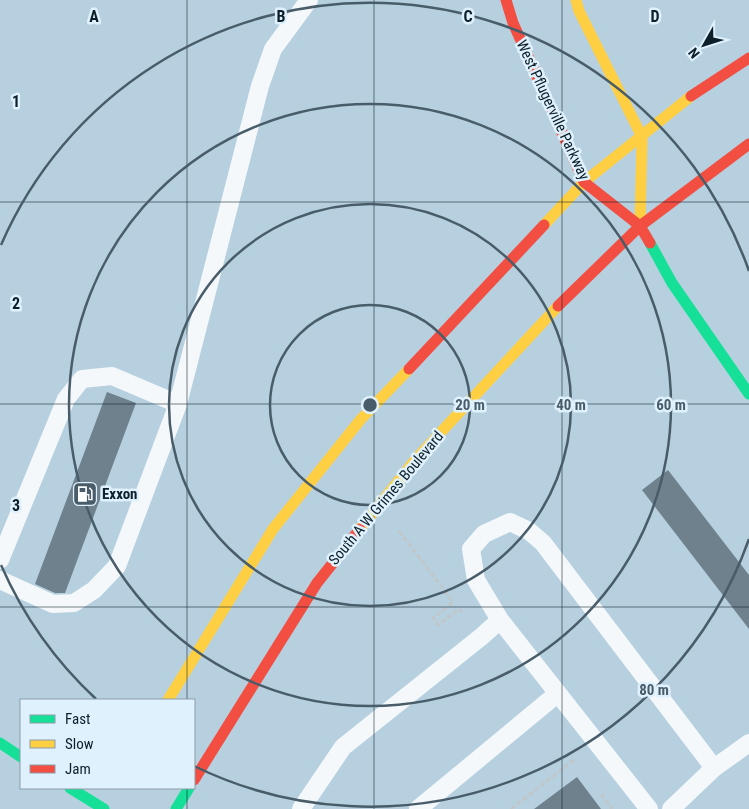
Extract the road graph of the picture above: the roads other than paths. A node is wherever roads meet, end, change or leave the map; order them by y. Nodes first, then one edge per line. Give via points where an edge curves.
1 (309, 0) edge
2 (506, 0) edge
3 (576, 0) edge
4 (749, 58) edge
5 (642, 137) junction
6 (749, 144) edge
7 (584, 182) junction
8 (640, 226) junction
9 (749, 394) edge
10 (178, 404) junction
11 (0, 560) edge
12 (0, 580) edge
13 (500, 620) junction
14 (557, 694) junction
15 (169, 699) edge
16 (0, 743) edge
17 (749, 743) edge
18 (20, 755) edge
19 (714, 768) junction
20 (195, 778) edge
21 (72, 789) edge
22 (188, 789) edge
23 (104, 807) edge
24 (176, 809) edge
25 (301, 809) edge
26 (418, 809) edge
27 (649, 809) edge
28 (672, 809) edge

1 - 10 lane via 273,49 260,86
2 - 7 main road, West Pflugerville Parkway via 513,23
3 - 5 main road
4 - 5 main road via 691,96
5 - 7 main road
5 - 8 main road
6 - 8 main road, South A W Grimes Boulevard
7 - 8 main road, West Pflugerville Parkway
7 - 15 main road via 361,418 273,529
8 - 9 main road, West Pflugerville Parkway via 672,283
8 - 20 main road, South A W Grimes Boulevard via 568,295 410,466 317,582
10 - 11 lane via 112,376 82,379 66,399
10 - 12 lane via 117,566 94,590 74,603 54,604
13 - 14 lane
13 - 19 lane via 476,580 471,549 484,534 510,522 529,531 543,543
13 - 25 lane via 342,747
14 - 26 lane
14 - 27 lane
16 - 18 main road
17 - 19 lane
19 - 28 lane
21 - 23 main road
22 - 24 main road

